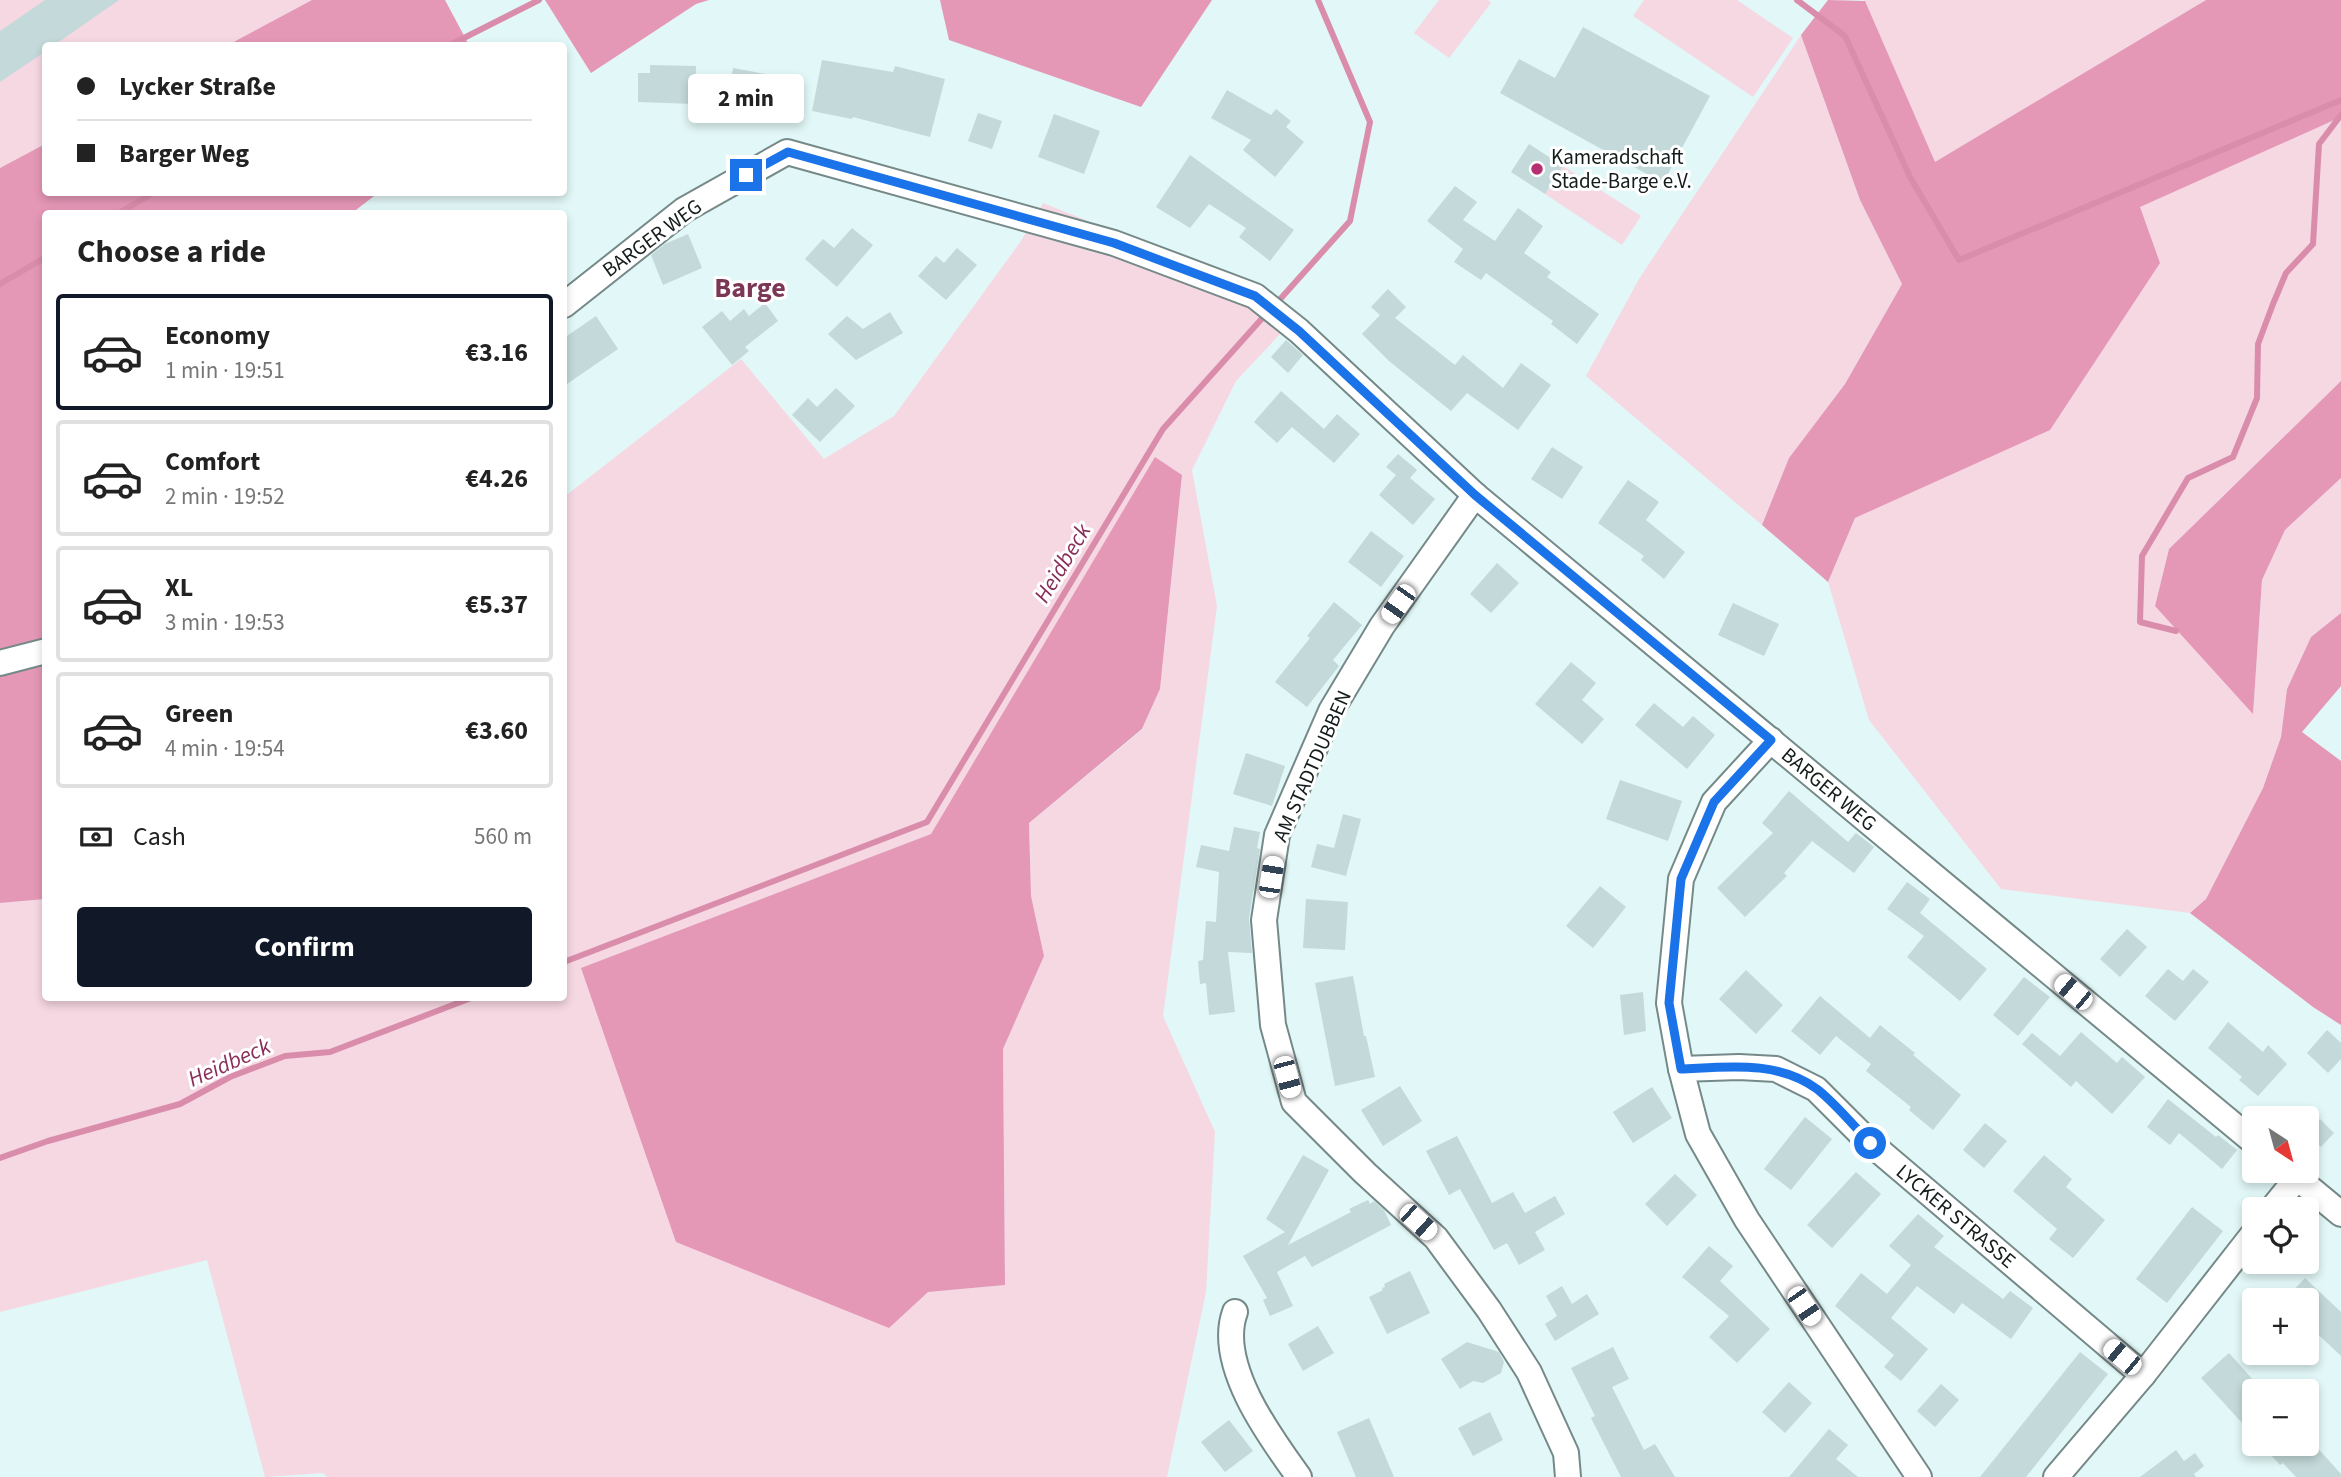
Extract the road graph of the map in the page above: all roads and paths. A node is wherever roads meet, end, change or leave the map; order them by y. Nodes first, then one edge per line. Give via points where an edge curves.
1 (567, 303) edge
2 (1475, 495) junction
3 (42, 652) edge
4 (0, 663) edge
5 (1771, 740) junction
6 (1681, 1069) junction
7 (2242, 1132) edge
8 (2304, 1183) edge
9 (2341, 1214) edge
10 (2242, 1248) edge
11 (1235, 1312) dead end
12 (2143, 1375) junction
13 (1299, 1477) edge
14 (1568, 1477) edge
15 (1919, 1477) edge
16 (2056, 1477) edge

1 - 2 street, BARGER WEG via 684,210 788,152 1114,243 1255,296 1299,331
2 - 5 street, BARGER WEG
2 - 14 street, AM STADTDUBBEN via 1382,626 1331,711 1277,835 1264,919 1273,1025 1294,1102 1436,1238 1496,1320 1529,1372 1566,1453
3 - 4 street
5 - 6 street via 1714,802 1681,879 1669,1003
5 - 7 street, BARGER WEG
6 - 12 street, LYCKER STRASSE via 1776,1069 1816,1088 1870,1143
6 - 15 street via 1698,1134 1747,1220
8 - 9 street
10 - 12 street
11 - 13 street via 1231,1324 1235,1364 1263,1426
12 - 16 street

